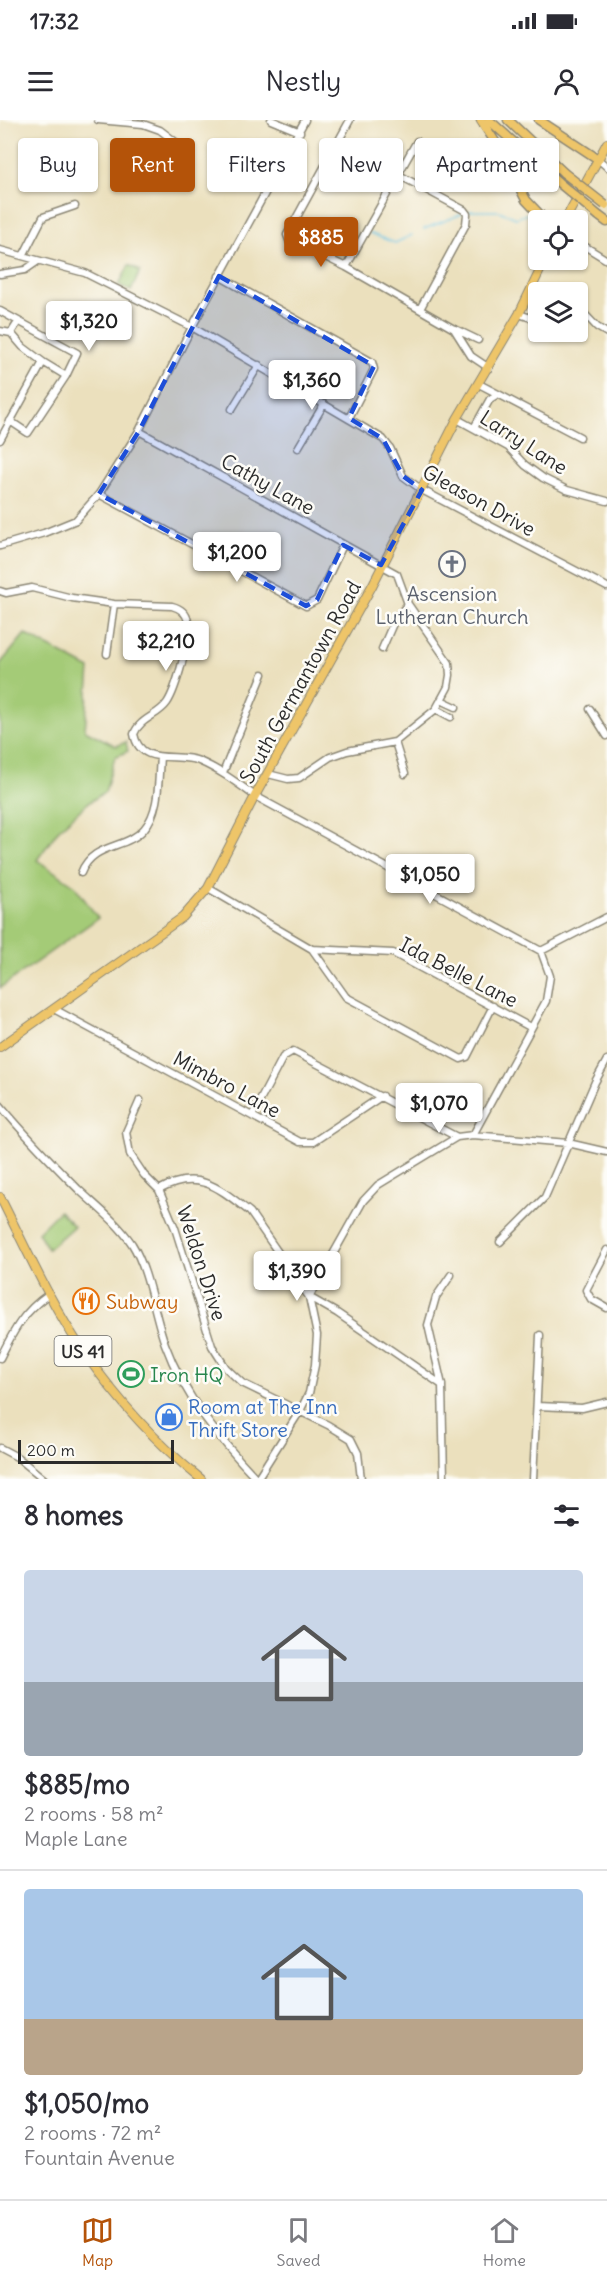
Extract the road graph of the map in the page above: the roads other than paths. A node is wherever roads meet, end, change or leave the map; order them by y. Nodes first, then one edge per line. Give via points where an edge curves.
1 (98, 120) edge
2 (271, 120) edge
3 (305, 120) edge
4 (350, 120) edge
5 (481, 120) edge
6 (489, 120) edge
7 (508, 120) edge
8 (539, 120) edge
9 (300, 132) junction
10 (170, 138) edge
11 (607, 143) edge
12 (415, 144) edge
13 (598, 159) junction
14 (403, 165) edge
15 (607, 167) edge
16 (403, 177) edge
17 (388, 192) edge
18 (75, 206) dead end
19 (606, 206) edge
20 (536, 210) edge
21 (570, 210) edge
22 (607, 222) edge
23 (588, 248) edge
24 (0, 250) edge
25 (23, 256) junction
26 (607, 260) edge
27 (38, 261) junction
28 (346, 267) junction
29 (540, 270) edge
30 (0, 274) edge
31 (219, 276) junction
32 (420, 309) junction
33 (0, 311) edge
34 (519, 314) junction
35 (528, 317) edge
36 (588, 318) edge
37 (18, 322) junction
38 (192, 327) junction
39 (454, 329) junction
40 (0, 331) edge
41 (11, 333) junction
42 (607, 333) edge
43 (478, 340) dead end
44 (43, 362) junction
45 (259, 365) junction
46 (489, 368) junction
47 (66, 376) junction
48 (479, 384) junction
49 (498, 394) junction
50 (324, 404) junction
51 (232, 409) dead end
52 (349, 418) junction
53 (458, 419) junction
54 (10, 421) junction
55 (474, 428) junction
56 (139, 431) junction
57 (580, 437) dead end
58 (0, 440) edge
59 (298, 448) dead end
60 (422, 490) junction
61 (99, 494) junction
62 (607, 501) edge
63 (343, 545) junction
64 (0, 546) edge
65 (381, 565) junction
66 (607, 587) edge
67 (0, 591) edge
68 (114, 604) junction
69 (408, 604) junction
70 (382, 649) dead end
71 (107, 654) dead end
72 (263, 674) dead end
73 (441, 700) junction
74 (456, 708) dead end
75 (436, 709) junction
76 (590, 709) dead end
77 (451, 717) dead end
78 (607, 736) edge
79 (395, 742) junction
80 (160, 757) junction
81 (223, 773) junction
82 (268, 774) junction
83 (405, 774) dead end
84 (255, 796) junction
85 (81, 873) dead end
86 (208, 888) junction
87 (607, 917) edge
88 (312, 949) junction
89 (541, 951) junction
90 (493, 1006) junction
91 (54, 1009) junction
92 (530, 1027) junction
93 (0, 1047) edge
94 (607, 1060) edge
95 (382, 1096) junction
96 (140, 1100) dead end
97 (0, 1105) edge
98 (252, 1116) junction
99 (473, 1135) junction
100 (457, 1137) junction
101 (568, 1143) junction
102 (607, 1152) edge
103 (159, 1190) junction
104 (0, 1197) edge
105 (500, 1242) dead end
106 (607, 1250) edge
107 (451, 1275) dead end
108 (49, 1294) junction
109 (309, 1298) junction
110 (607, 1308) edge
111 (540, 1335) dead end
112 (0, 1358) edge
113 (442, 1385) junction
114 (607, 1402) edge
115 (538, 1406) junction
116 (300, 1411) junction
117 (0, 1448) edge
118 (44, 1479) edge
119 (201, 1479) edge
120 (257, 1479) edge
121 (361, 1479) edge
122 (444, 1479) edge
123 (533, 1479) edge

1 - 10 street via 143,124
2 - 9 street
3 - 9 street
4 - 28 street via 287,235 290,243
5 - 20 highway
6 - 22 highway, bridge
7 - 19 highway, bridge
8 - 13 highway
9 - 31 street
11 - 13 main road
12 - 14 street
13 - 15 street
13 - 21 main road
16 - 32 street via 467,214 466,224
17 - 28 street
18 - 25 street via 43,217
23 - 26 street
24 - 25 street, Gleason Drive
25 - 27 street, Gleason Drive
27 - 30 street via 25,270
27 - 38 street, Gleason Drive via 85,273
28 - 32 street
29 - 34 main road, South Germantown Road
31 - 38 street
31 - 52 street via 372,362 374,369
32 - 39 street
33 - 37 street
34 - 35 street
34 - 46 main road, South Germantown Road
36 - 42 street
37 - 41 street
37 - 47 street via 77,353
38 - 45 street, Gleason Drive
38 - 56 street
39 - 43 street
39 - 46 street via 471,356
40 - 41 street
41 - 44 street
44 - 47 street
44 - 54 street
45 - 50 street, Gleason Drive
45 - 51 street
46 - 48 main road, South Germantown Road
47 - 54 street via 28,433
48 - 49 street
48 - 53 main road, South Germantown Road
49 - 55 street via 490,399
49 - 57 street
50 - 52 street, Gleason Drive
50 - 59 street
52 - 60 street, Gleason Drive via 383,440 403,476
53 - 55 street, Larry Lane
53 - 60 main road, South Germantown Road
54 - 58 street
55 - 62 street, Larry Lane via 507,447 543,478 567,490
56 - 61 street
56 - 63 street, Cathy Lane
60 - 65 main road, South Germantown Road
60 - 66 street, Gleason Drive
61 - 63 street via 306,606 317,600
61 - 64 street via 76,520
63 - 65 street, Cathy Lane
65 - 69 street, Cathy Lane via 397,574
65 - 82 main road, South Germantown Road
67 - 68 street via 32,588
68 - 71 street
68 - 80 street via 180,608 188,623 184,654 168,701 142,722 134,734 139,747
69 - 70 street via 395,619
69 - 73 street, Cathy Lane via 449,663 450,675
72 - 81 street
73 - 74 street
73 - 75 street, Cathy Lane
75 - 77 street
75 - 79 street
76 - 78 street
79 - 82 street via 330,757 299,778
79 - 83 street
80 - 81 street via 195,760
80 - 85 street via 155,804 145,829 93,856
81 - 84 street
82 - 84 main road, South Germantown Road
84 - 86 main road, South Germantown Road
84 - 89 street
86 - 88 street, Ida Belle Lane
86 - 91 main road, South Germantown Road via 183,917
87 - 89 street
88 - 90 street, Ida Belle Lane via 393,953
88 - 90 street via 346,997 461,1059 467,1057
89 - 92 street via 550,976 546,1001
90 - 92 street, Ida Belle Lane
91 - 93 main road, South Germantown Road
91 - 98 street, Mimbro Lane
92 - 99 street
94 - 101 street
95 - 98 street, Mimbro Lane via 314,1142 300,1142
95 - 98 street via 294,1052 283,1057
95 - 100 street
96 - 103 street, Weldon Drive via 126,1139 130,1154
97 - 120 street via 133,1245 165,1344 188,1390 211,1427
99 - 100 street
99 - 101 street
100 - 109 street via 378,1185 363,1201
101 - 102 street
101 - 105 street via 545,1197
103 - 109 street via 173,1182 192,1179 212,1186 238,1203 250,1212
103 - 116 street, Weldon Drive via 176,1228 212,1346 226,1368 242,1383
104 - 108 main road, US 41
106 - 110 street via 586,1290 591,1299
107 - 113 street via 436,1297 429,1325
108 - 112 street via 30,1307
108 - 119 main road, US 41 via 83,1351 124,1403
109 - 113 street
109 - 116 street via 317,1335 315,1365
111 - 115 street
113 - 122 street
114 - 115 street via 582,1408
115 - 123 street
116 - 120 street
116 - 121 street, Weldon Drive via 351,1439 358,1453
117 - 118 street

